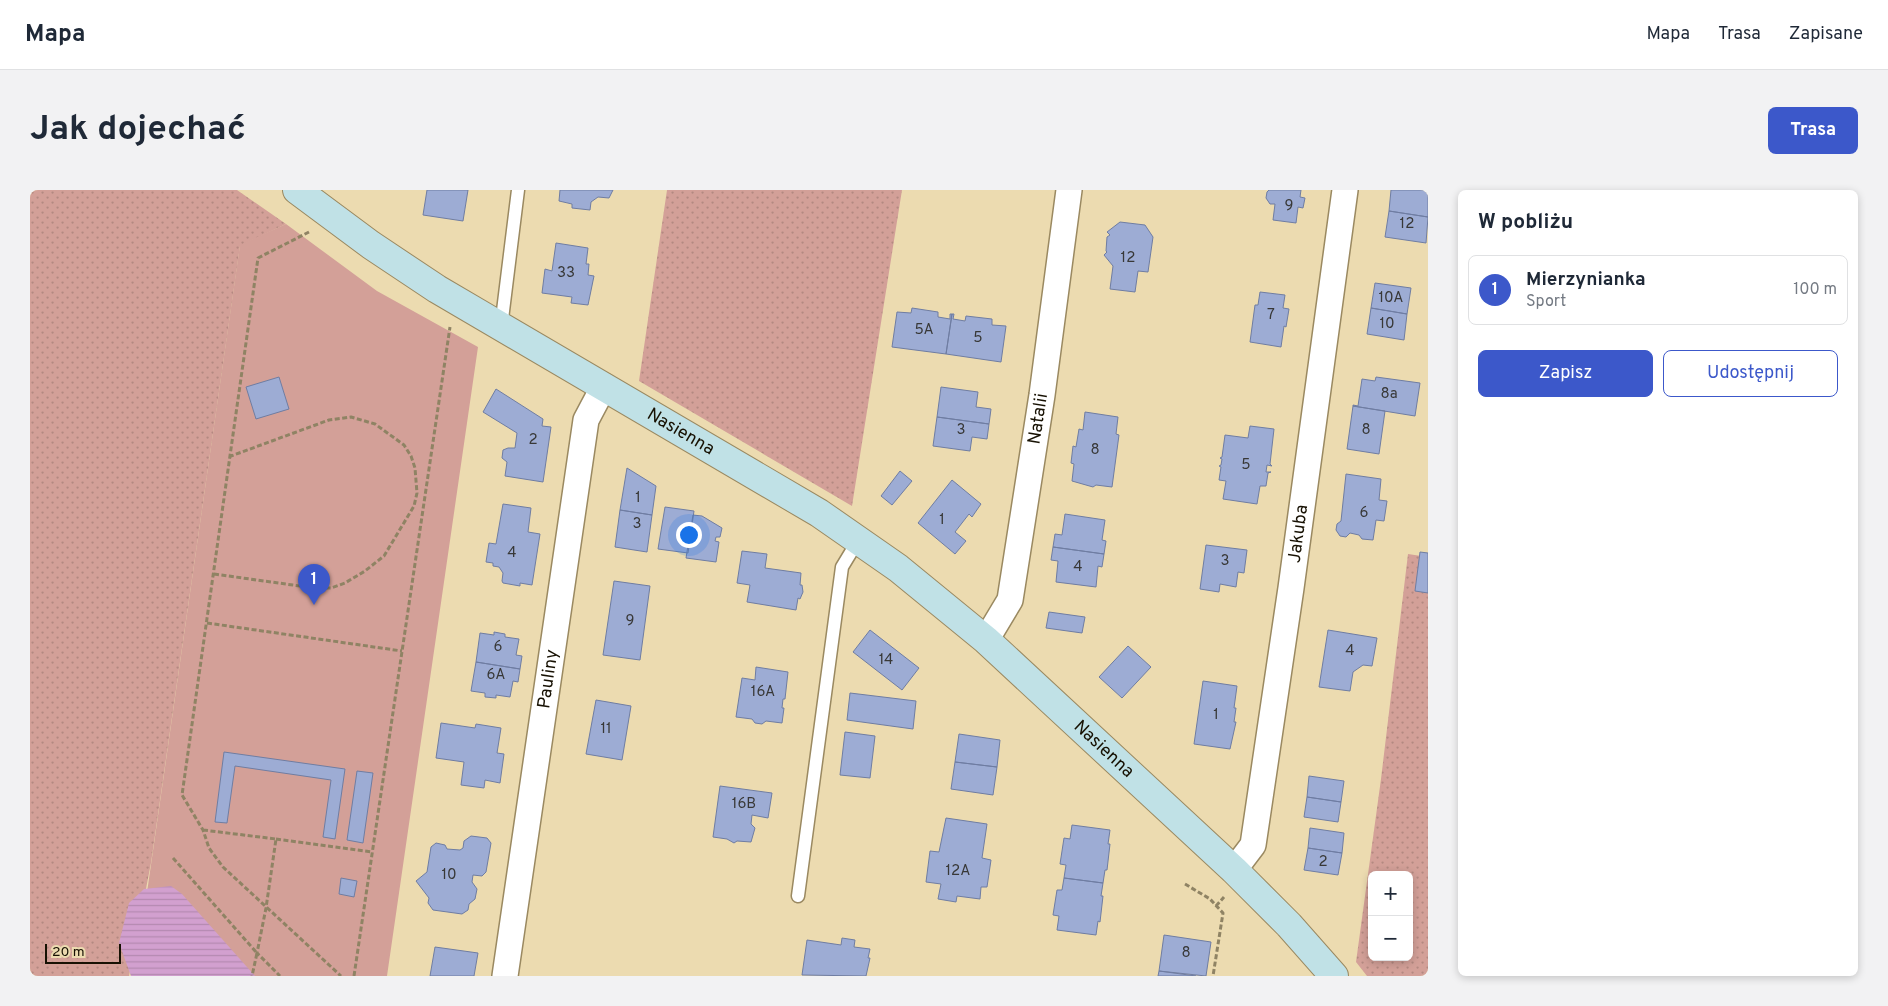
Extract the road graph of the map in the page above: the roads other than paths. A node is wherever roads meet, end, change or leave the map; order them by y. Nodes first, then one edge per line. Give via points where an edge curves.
1 (297, 190) edge
2 (518, 190) edge
3 (1070, 190) edge
4 (1345, 190) edge
5 (502, 327) junction
6 (604, 386) junction
7 (859, 539) junction
8 (986, 640) junction
9 (1234, 870) junction
10 (798, 896) dead end
11 (505, 976) edge
12 (1334, 976) edge

1 - 5 street, Nasienna via 384,255
2 - 5 lane
3 - 8 street, Natalii via 1010,600
4 - 9 street, Jakuba via 1253,846
5 - 6 street, Nasienna
6 - 7 street, Nasienna
6 - 11 street, Pauliny via 586,420
7 - 8 street, Nasienna
7 - 10 lane via 842,567
8 - 9 street, Nasienna
9 - 12 street, Nasienna

